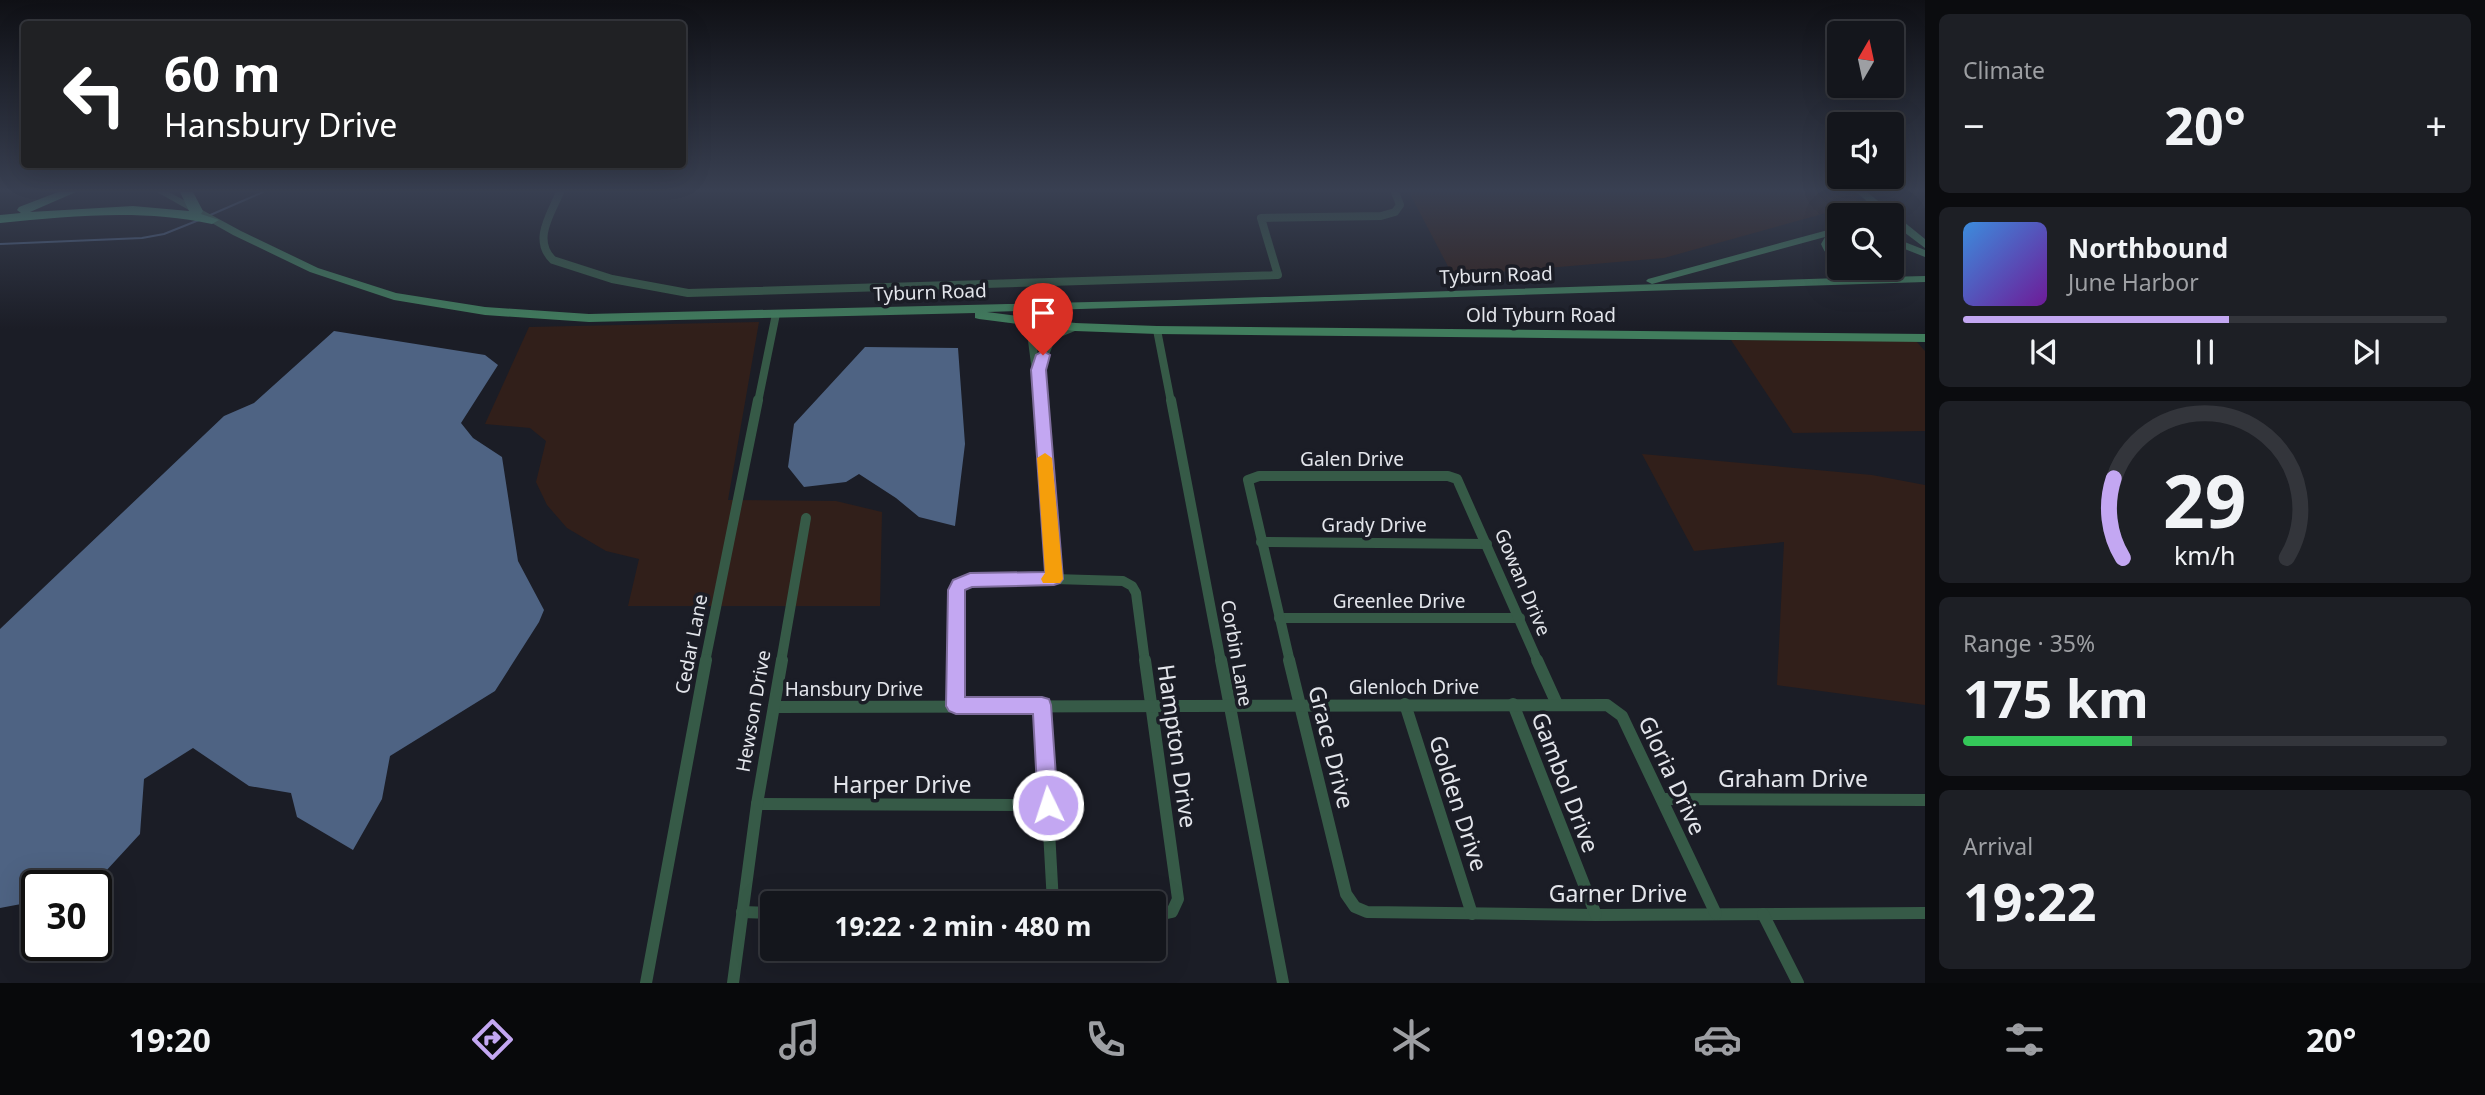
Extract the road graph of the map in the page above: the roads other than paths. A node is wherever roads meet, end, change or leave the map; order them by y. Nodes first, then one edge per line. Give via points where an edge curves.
1 (248, 238) edge
2 (543, 238) edge
3 (1267, 238) edge
4 (1809, 238) edge
5 (1904, 240) edge
6 (1904, 240) edge
7 (1923, 244) edge
8 (1905, 279) joint
9 (1925, 279) edge
10 (1722, 286) junction
11 (1925, 286) edge
12 (1604, 289) junction
13 (932, 309) junction
14 (776, 314) junction
15 (1020, 320) junction
16 (1075, 327) junction
17 (1157, 330) junction
18 (1925, 338) edge
19 (1038, 370) junction
20 (1453, 477) joint
21 (1250, 479) joint
22 (806, 518) dead end
23 (1261, 542) junction
24 (1487, 544) junction
25 (1054, 579) junction
26 (1279, 618) junction
27 (1520, 618) junction
28 (1229, 704) junction
29 (1300, 704) junction
30 (1405, 704) junction
31 (1513, 704) junction
32 (1557, 704) junction
33 (1042, 705) junction
34 (1152, 705) junction
35 (956, 706) junction
36 (774, 707) junction
37 (1661, 799) junction
38 (1925, 800) edge
39 (757, 804) junction
40 (1048, 805) junction
41 (1052, 891) edge
42 (742, 912) junction
43 (760, 913) edge
44 (1166, 913) edge
45 (1925, 913) edge
46 (1472, 914) junction
47 (1716, 914) junction
48 (1763, 914) junction
49 (1596, 915) junction
50 (646, 983) edge
51 (733, 983) edge
52 (1283, 983) edge
53 (1798, 983) edge

1 - 14 main road, Tyburn Road via 314,270 394,296 443,305 589,318
2 - 3 street via 550,258 568,266 654,290 688,293 1278,275
4 - 12 main road via 1678,275
5 - 7 main road
6 - 7 main road
8 - 9 main road, Tyburn Road
8 - 10 main road, Tyburn Road
10 - 11 main road, Tyburn Road
10 - 12 main road, Tyburn Road
12 - 13 main road, Tyburn Road
13 - 14 main road, Tyburn Road
13 - 15 main road, Old Tyburn Road
14 - 50 street, Cedar Lane via 687,752
15 - 16 main road, Old Tyburn Road
15 - 19 street via 1030,325
16 - 17 main road, Old Tyburn Road
16 - 19 street via 1051,335
17 - 18 main road, Old Tyburn Road
17 - 28 street, Corbin Lane
19 - 25 street
20 - 21 street, Galen Drive
20 - 24 street, Gowan Drive via 1460,482
21 - 23 street, Grace Drive via 1247,484
22 - 36 street, Hewson Drive
23 - 24 street, Grady Drive
23 - 26 street, Grace Drive
24 - 27 street, Gowan Drive
25 - 34 street, Hampton Drive via 1123,581 1132,586
25 - 35 street via 963,582 956,590
26 - 27 street, Greenlee Drive
26 - 29 street, Grace Drive
27 - 32 street, Gowan Drive
28 - 29 street, Glenloch Drive
28 - 34 street, Hansbury Drive
28 - 52 street, Corbin Lane
29 - 30 street, Glenloch Drive
29 - 46 street, Grace Drive via 1350,902 1367,912
30 - 31 street, Glenloch Drive
30 - 46 street, Golden Drive
31 - 32 street, Glenloch Drive
31 - 49 street, Gambol Drive
32 - 37 street, Gloria Drive via 1616,709
33 - 34 street, Hansbury Drive
33 - 35 street, Hansbury Drive
33 - 40 street
34 - 44 street, Hampton Drive via 1178,899 1172,912
35 - 36 street, Hansbury Drive
36 - 39 street, Hewson Drive
37 - 38 street, Graham Drive
37 - 47 street, Gloria Drive
39 - 40 street, Harper Drive
39 - 42 street, Hewson Drive
40 - 41 street
42 - 43 street
42 - 51 street, Hewson Drive
45 - 48 street, Garner Drive
46 - 49 street, Garner Drive
47 - 48 street, Garner Drive
47 - 49 street, Garner Drive
48 - 53 street

